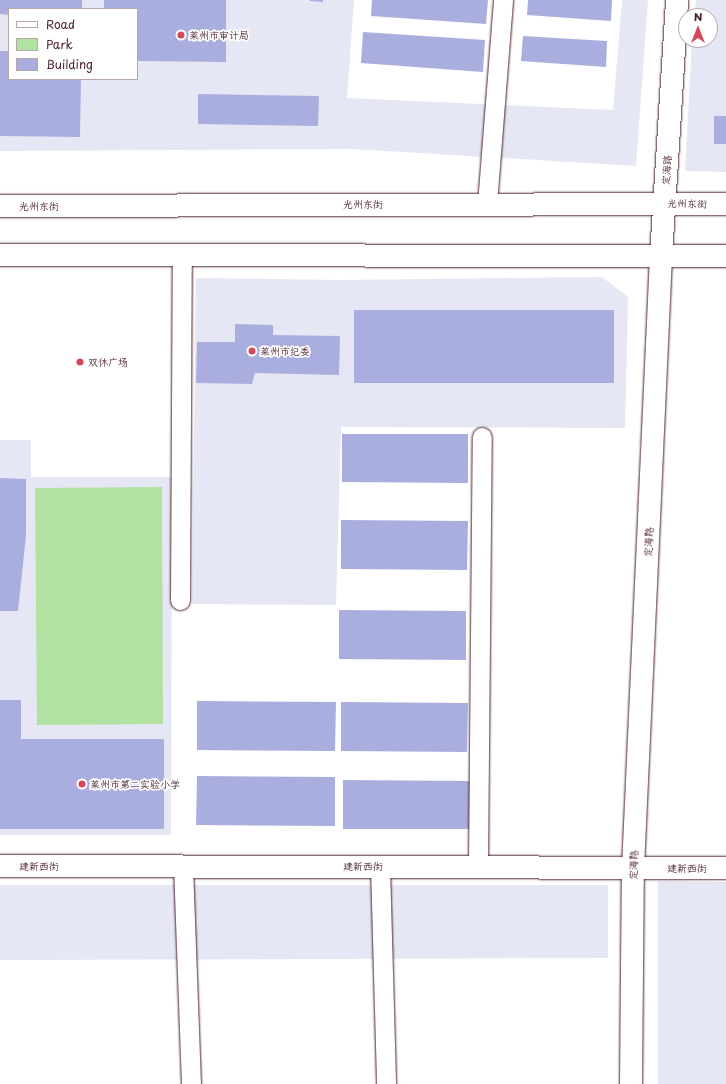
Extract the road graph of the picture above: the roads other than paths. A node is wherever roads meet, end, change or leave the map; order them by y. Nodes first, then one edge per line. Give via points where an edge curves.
1 (503, 0) edge
2 (677, 0) edge
3 (664, 203) junction
4 (487, 204) junction
5 (726, 204) edge
6 (0, 206) edge
7 (0, 254) edge
8 (182, 255) junction
9 (661, 256) junction
10 (726, 256) edge
11 (482, 437) dead end
12 (180, 600) dead end
13 (0, 866) edge
14 (183, 866) junction
15 (380, 866) junction
16 (478, 866) junction
17 (633, 868) junction
18 (726, 868) edge
19 (191, 1084) edge
20 (386, 1084) edge
21 (632, 1084) edge

1 - 4 street
2 - 3 street, 定海路
3 - 4 street, 光州东街
3 - 5 street, 光州东街
3 - 9 street, 定海路
4 - 6 street, 光州东街
7 - 8 street
8 - 9 street
8 - 12 street
9 - 10 street
9 - 17 street, 定海路
11 - 16 street
13 - 14 street, 建新西街
14 - 15 street, 建新西街
14 - 19 street
15 - 16 street, 建新西街
15 - 20 street
16 - 17 street, 建新西街
17 - 18 street, 建新西街
17 - 21 street, 定海路

